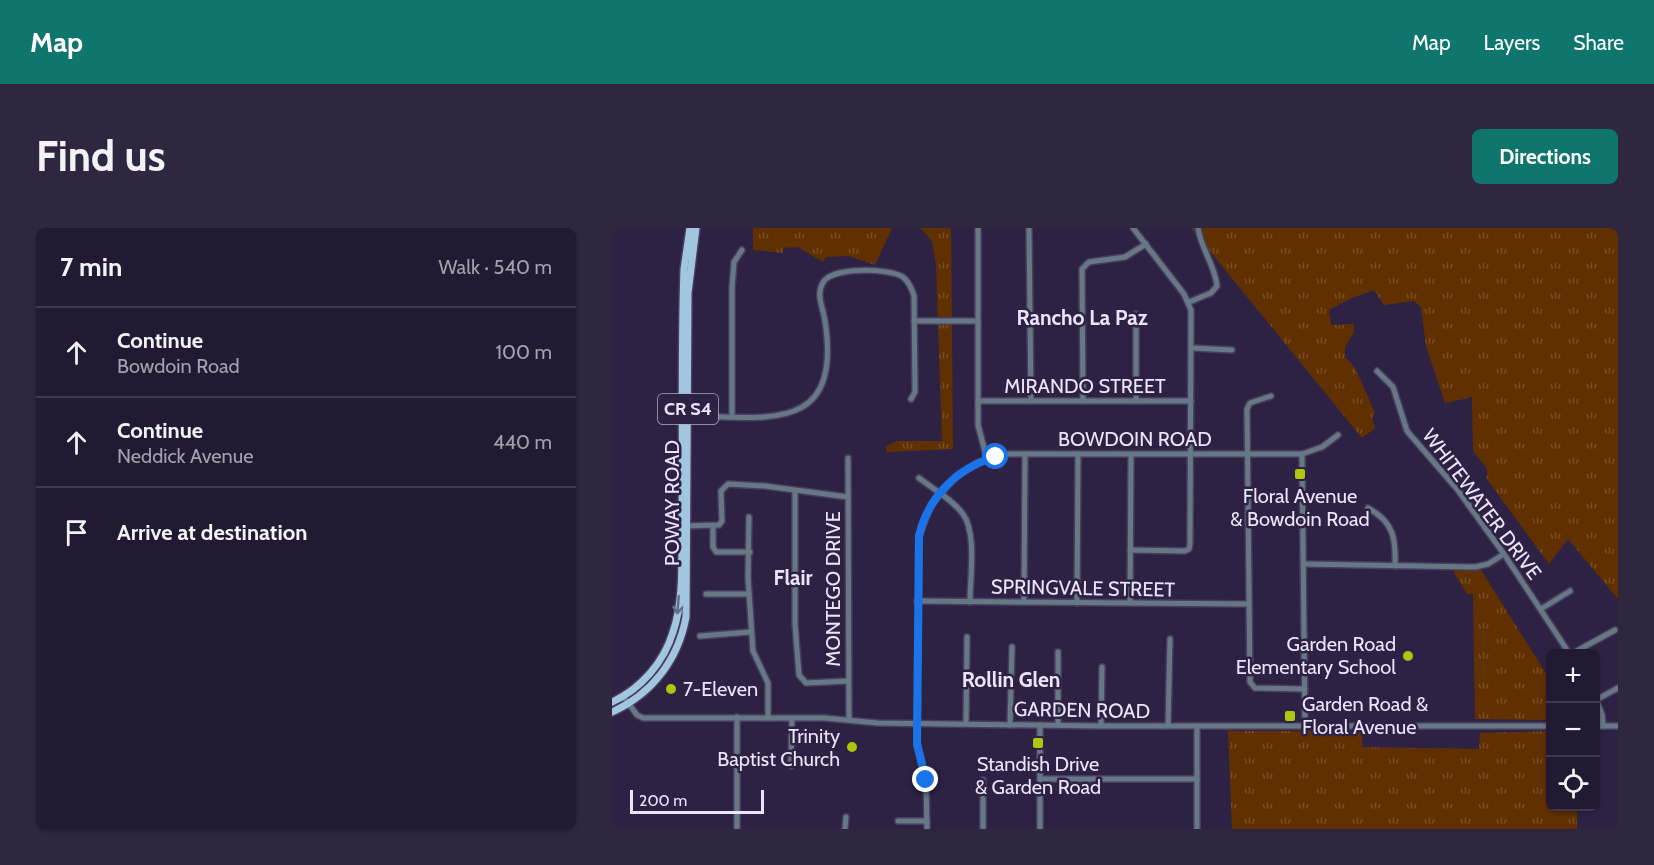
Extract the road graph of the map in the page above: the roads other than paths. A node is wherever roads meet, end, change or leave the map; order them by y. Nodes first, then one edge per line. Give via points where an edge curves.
1 (690, 228) edge
2 (696, 228) edge
3 (978, 228) edge
4 (1029, 228) edge
5 (1133, 228) edge
6 (1198, 228) edge
7 (1146, 244) junction
8 (742, 250) dead end
9 (1189, 302) junction
10 (1136, 314) dead end
11 (914, 321) junction
12 (978, 321) junction
13 (1192, 348) junction
14 (1232, 350) dead end
15 (1377, 371) dead end
16 (1271, 396) dead end
17 (911, 399) dead end
18 (978, 401) junction
19 (1031, 401) junction
20 (1083, 401) junction
21 (1136, 401) junction
22 (1191, 401) junction
23 (685, 416) junction
24 (732, 417) junction
25 (1338, 435) dead end
26 (1025, 454) junction
27 (1078, 454) junction
28 (1131, 454) junction
29 (1191, 454) junction
30 (1248, 454) junction
31 (1302, 454) junction
32 (848, 459) dead end
33 (987, 459) junction
34 (920, 478) dead end
35 (795, 491) junction
36 (940, 494) junction
37 (848, 497) junction
38 (1368, 508) dead end
39 (749, 517) dead end
40 (685, 526) junction
41 (713, 526) junction
42 (1130, 550) junction
43 (750, 552) junction
44 (1504, 554) junction
45 (1304, 564) junction
46 (1395, 566) junction
47 (1570, 591) dead end
48 (706, 594) dead end
49 (749, 594) junction
50 (917, 601) junction
51 (970, 602) junction
52 (1024, 602) junction
53 (1077, 603) junction
54 (1130, 603) junction
55 (1249, 604) junction
56 (1541, 609) junction
57 (1615, 630) dead end
58 (751, 632) junction
59 (700, 636) dead end
60 (967, 637) dead end
61 (1170, 639) dead end
62 (1012, 647) dead end
63 (1568, 649) edge
64 (1580, 649) edge
65 (1058, 652) dead end
66 (1102, 667) dead end
67 (848, 681) junction
68 (1618, 688) edge
69 (1305, 689) junction
70 (623, 696) junction
71 (1600, 698) edge
72 (612, 702) edge
73 (629, 703) junction
74 (1597, 703) edge
75 (612, 712) edge
76 (737, 717) junction
77 (768, 718) junction
78 (792, 718) junction
79 (849, 720) junction
80 (916, 724) junction
81 (966, 724) junction
82 (1010, 724) junction
83 (1305, 724) junction
84 (1040, 725) junction
85 (1058, 725) junction
86 (1101, 726) junction
87 (1168, 726) junction
88 (1197, 726) junction
89 (1546, 726) edge
90 (1603, 726) joint
91 (1618, 726) edge
92 (791, 766) dead end
93 (1040, 779) junction
94 (1197, 779) junction
95 (983, 780) dead end
96 (846, 817) dead end
97 (898, 821) dead end
98 (927, 821) junction
99 (737, 829) edge
100 (844, 829) edge
101 (927, 829) edge
102 (983, 829) edge
103 (1040, 829) edge
104 (1197, 829) edge

1 - 23 main road, POWAY ROAD / CR S4 via 684,269
2 - 23 main road, POWAY ROAD / CR S4 via 688,283
3 - 12 street
4 - 19 street
5 - 7 street
6 - 9 street via 1200,245 1217,286 1211,293
7 - 9 street
7 - 20 street via 1125,257 1084,264
8 - 24 street via 734,262 732,288
9 - 13 street
10 - 21 street
11 - 12 street
11 - 17 street via 915,392
11 - 24 street via 913,291 904,278 889,273 845,271 831,275 820,289 826,360 817,394 802,409 788,415
12 - 18 street
13 - 14 street
13 - 22 street
15 - 44 street, WHITEWATER DRIVE via 1393,387 1407,431 1457,489
16 - 30 street via 1248,405
18 - 19 street, MIRANDO STREET
18 - 33 street via 978,430
19 - 20 street, MIRANDO STREET
20 - 21 street, MIRANDO STREET
21 - 22 street, MIRANDO STREET
22 - 29 street
23 - 24 street
23 - 40 main road, POWAY ROAD / CR S4
25 - 31 street, BOWDOIN ROAD via 1322,447
26 - 27 street, BOWDOIN ROAD
26 - 33 street, BOWDOIN ROAD
26 - 52 street
27 - 28 street, BOWDOIN ROAD
27 - 53 street
28 - 29 street, BOWDOIN ROAD
28 - 42 street
29 - 30 street, BOWDOIN ROAD
29 - 42 street via 1189,549
30 - 31 street, BOWDOIN ROAD
30 - 55 street
31 - 45 street
32 - 37 street, MONTEGO DRIVE
33 - 36 street, BOWDOIN ROAD via 965,469
34 - 36 street
35 - 37 street
35 - 41 street via 724,485 722,521
35 - 67 street via 799,675 806,683
36 - 50 street, BOWDOIN ROAD via 927,513 919,536
36 - 51 street via 958,508 969,526
37 - 67 street, MONTEGO DRIVE
38 - 46 street via 1392,528
39 - 43 street
40 - 41 street
40 -> 70 main road, POWAY ROAD / CR S4 via 679,605 672,638 650,674
40 - 73 main road, POWAY ROAD / CR S4 via 688,600 683,633 661,674
41 - 43 street via 716,552
42 - 54 street
43 - 49 street
44 - 46 street via 1475,567
44 - 56 street, WHITEWATER DRIVE
45 - 46 street
45 - 69 street
47 - 56 street
48 - 49 street
49 - 58 street
50 - 51 street, SPRINGVALE STREET
50 - 80 street, BOWDOIN ROAD
51 - 52 street, SPRINGVALE STREET
52 - 53 street, SPRINGVALE STREET
53 - 54 street, SPRINGVALE STREET
54 - 55 street, SPRINGVALE STREET
55 - 69 street via 1251,686
56 - 63 street, WHITEWATER DRIVE
57 - 64 street
58 - 59 street
58 - 77 street via 754,655 768,683
60 - 81 street
61 - 87 street
62 - 82 street
65 - 85 street
66 - 86 street
67 - 79 street, MONTEGO DRIVE
68 - 71 street
69 - 83 street
70 - 72 main road, POWAY ROAD / CR S4
70 - 73 street, GARDEN ROAD
73 - 75 main road, POWAY ROAD / CR S4
73 - 76 street, GARDEN ROAD via 643,718
74 - 90 street
76 - 77 street, GARDEN ROAD
76 - 99 street
77 - 78 street, GARDEN ROAD
78 - 79 street, GARDEN ROAD
78 - 92 street
79 - 80 street, GARDEN ROAD
80 - 81 street, GARDEN ROAD
80 - 98 street, BOWDOIN ROAD via 917,748 926,780
81 - 82 street, GARDEN ROAD
82 - 84 street, GARDEN ROAD
83 - 88 street, GARDEN ROAD
83 - 89 street, GARDEN ROAD
84 - 85 street, GARDEN ROAD
84 - 93 street
85 - 86 street, GARDEN ROAD
86 - 87 street, GARDEN ROAD
87 - 88 street, GARDEN ROAD
88 - 94 street
90 - 91 street
93 - 94 street
93 - 103 street
94 - 104 street
95 - 102 street
96 - 100 street
97 - 98 street
98 - 101 street, BOWDOIN ROAD

